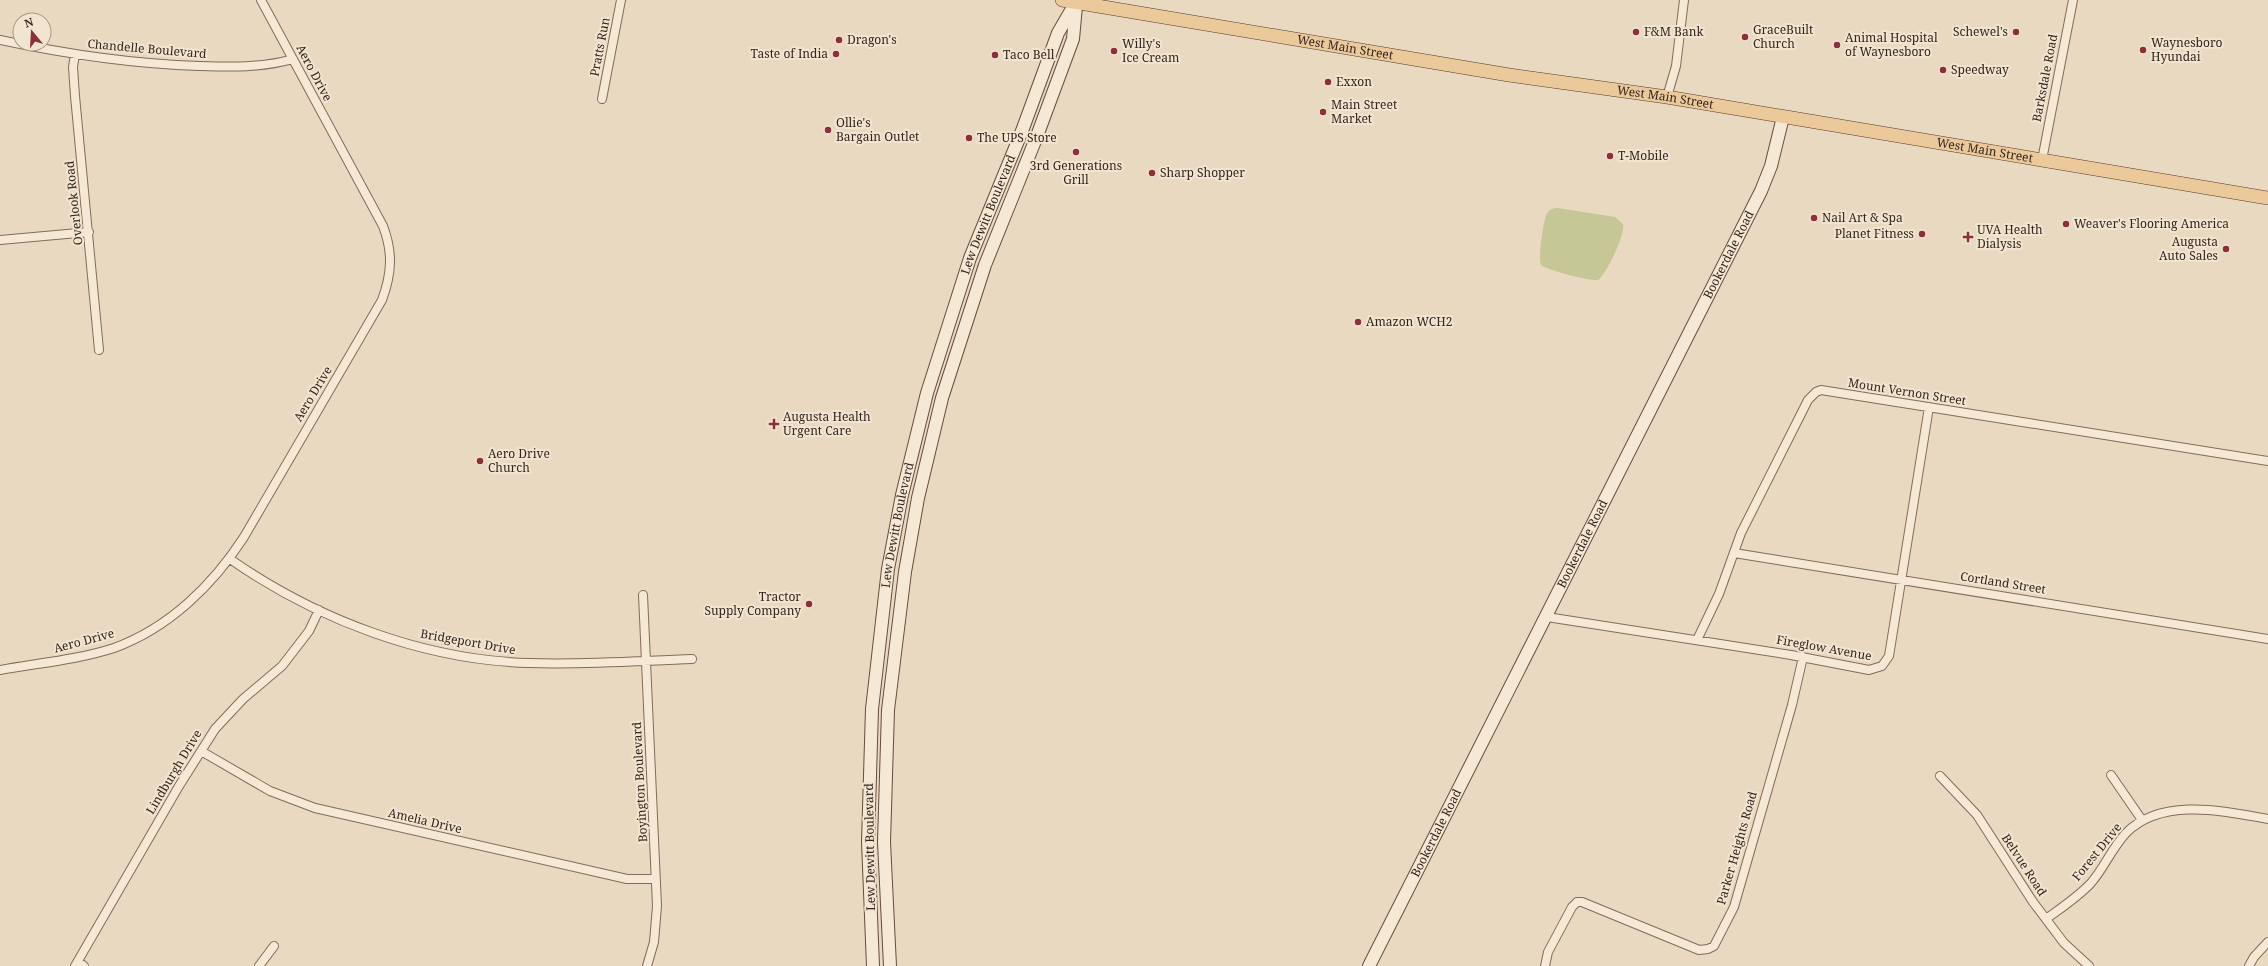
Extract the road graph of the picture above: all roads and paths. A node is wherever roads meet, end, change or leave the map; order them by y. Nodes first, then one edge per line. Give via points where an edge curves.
1 (261, 0) edge
2 (621, 0) edge
3 (1062, 0) edge
4 (1684, 0) edge
5 (2073, 0) edge
6 (1076, 1) edge
7 (0, 40) edge
8 (75, 54) junction
9 (292, 59) junction
10 (1667, 97) junction
11 (602, 99) dead end
12 (1783, 117) junction
13 (2042, 160) junction
14 (2268, 198) edge
15 (89, 232) junction
16 (0, 240) edge
17 (98, 350) dead end
18 (1929, 407) junction
19 (2268, 461) edge
20 (1734, 553) junction
21 (230, 559) junction
22 (1901, 580) junction
23 (643, 595) dead end
24 (319, 610) junction
25 (1548, 617) junction
26 (2268, 638) edge
27 (1697, 640) junction
28 (1803, 657) junction
29 (692, 659) dead end
30 (646, 660) junction
31 (0, 670) edge
32 (201, 751) junction
33 (2111, 775) dead end
34 (1940, 776) dead end
35 (2268, 819) edge
36 (2142, 820) junction
37 (868, 842) junction
38 (884, 842) junction
39 (656, 879) junction
40 (2046, 919) junction
41 (2268, 942) edge
42 (274, 946) dead end
43 (79, 964) edge
44 (259, 966) edge
45 (647, 966) edge
46 (873, 966) edge
47 (890, 966) edge
48 (1369, 966) edge
49 (1545, 966) edge
50 (2089, 966) edge
51 (2249, 966) edge

1 - 9 street, Aero Drive
2 - 11 street, Pratts Run
3 - 6 main road, West Main Street
4 - 10 street via 1676,66
5 - 13 street, Barksdale Road
6 - 10 main road, West Main Street via 1501,73
6 - 37 main road, Lew Dewitt Boulevard via 1058,32 1022,131 970,258 926,393 888,569 872,709
6 - 38 main road, Lew Dewitt Boulevard via 1073,40 985,265 942,398 918,498 905,572 888,710
7 - 8 street, Chandelle Boulevard
8 - 9 street, Chandelle Boulevard via 171,65 243,68
8 - 15 street, Overlook Road via 75,96
9 - 21 street, Aero Drive via 383,226 390,251 391,273 379,305
10 - 12 main road, West Main Street
12 - 13 main road, West Main Street
12 - 25 main road, Bookerdale Road via 1771,166 1763,186
13 - 14 main road, West Main Street
15 - 16 street
15 - 17 street, Overlook Road
18 - 19 street, Mount Vernon Street
18 - 20 street, Mount Vernon Street via 1821,390 1816,392 1808,400 1741,533
18 - 22 street, Fireglow Avenue
20 - 22 street, Cortland Street
20 - 27 street, Mount Vernon Street via 1719,594
21 - 24 street via 293,598
21 - 31 street, Aero Drive via 191,600 152,629 131,640 114,648 82,656
22 - 26 street, Cortland Street
22 - 28 street, Fireglow Avenue via 1889,656 1882,666 1869,670
23 - 30 street, Boyington Boulevard
24 - 30 street, Bridgeport Drive via 400,642 477,658 527,663
24 - 32 street, Lindburgh Drive via 298,647 270,677 227,715
25 - 27 street, Fireglow Avenue
25 - 48 main road, Bookerdale Road
27 - 28 street, Fireglow Avenue
28 - 49 street, Parker Heights Road via 1741,886 1725,927 1714,946 1699,950 1577,902 1548,952
29 - 30 street, Bridgeport Drive
30 - 39 street, Boyington Boulevard
32 - 39 street, Amelia Drive via 270,791 315,808 627,878
32 - 43 street, Lindburgh Drive
33 - 36 street
34 - 40 street, Belvue Road via 1977,815
35 - 36 street, Forest Drive via 2236,813 2189,810 2169,811
36 - 40 street, Forest Drive via 2126,834 2103,862 2091,882
37 - 38 street
37 - 46 main road, Lew Dewitt Boulevard
38 - 47 main road, Lew Dewitt Boulevard
39 - 45 street, Boyington Boulevard via 656,927
40 - 50 street, Belvue Road via 2064,943
41 - 51 street
42 - 44 street

